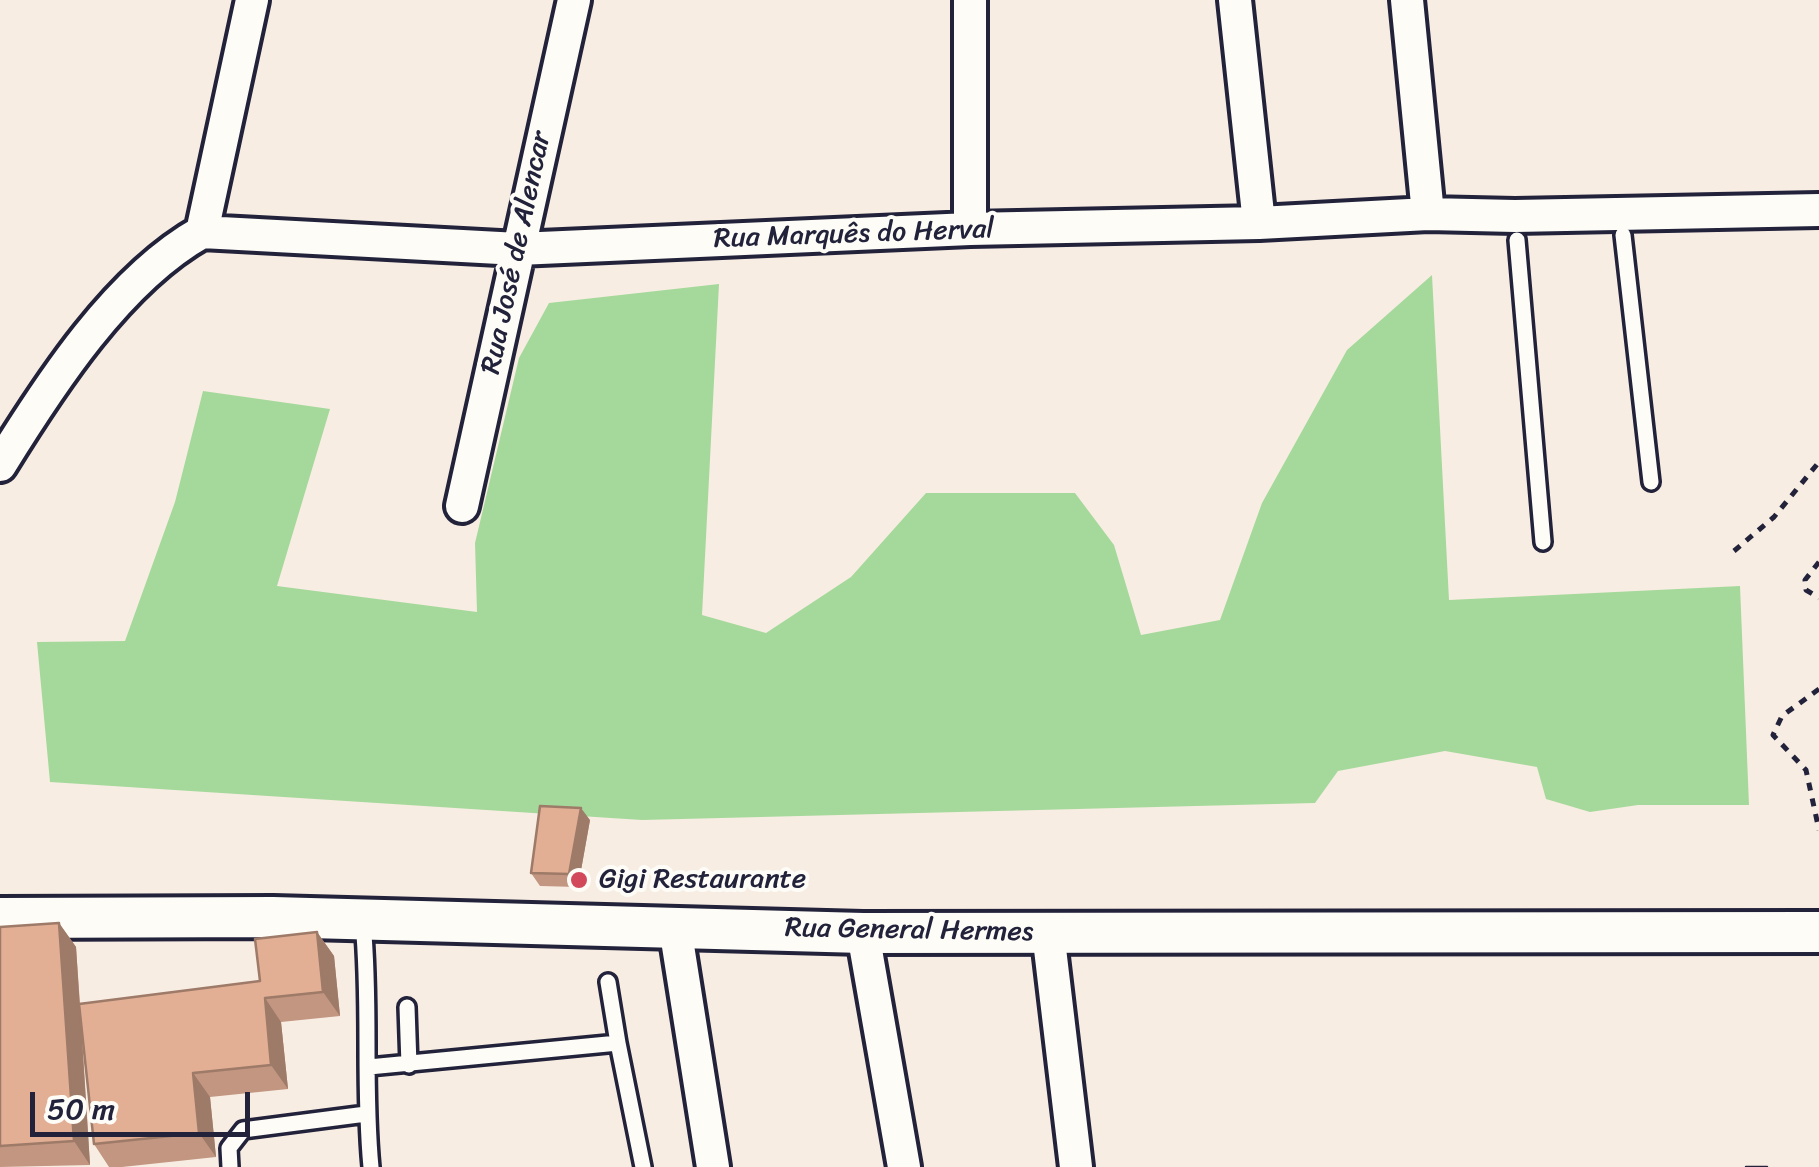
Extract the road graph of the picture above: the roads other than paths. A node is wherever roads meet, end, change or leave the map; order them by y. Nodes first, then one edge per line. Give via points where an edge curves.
1 (252, 0) edge
2 (574, 0) edge
3 (970, 0) edge
4 (1235, 0) edge
5 (1406, 0) edge
6 (1819, 210) edge
7 (1428, 214) junction
8 (1259, 223) junction
9 (1622, 224) junction
10 (1516, 228) junction
11 (970, 229) junction
12 (202, 232) junction
13 (518, 249) junction
14 (0, 465) edge
15 (1650, 482) dead end
16 (462, 506) dead end
17 (1543, 542) dead end
18 (0, 918) edge
19 (362, 919) junction
20 (676, 926) junction
21 (1048, 932) junction
22 (1819, 932) edge
23 (863, 933) junction
24 (608, 982) dead end
25 (407, 1006) dead end
26 (618, 1043) junction
27 (409, 1066) junction
28 (370, 1067) junction
29 (366, 1114) junction
30 (230, 1167) edge
31 (372, 1167) edge
32 (643, 1167) edge
33 (713, 1167) edge
34 (904, 1167) edge
35 (1076, 1167) edge

1 - 12 street
2 - 13 street, Rua José de Alencar
3 - 11 street
4 - 8 street
5 - 7 street
6 - 9 street, Rua Marquês do Herval
7 - 8 street, Rua Marquês do Herval
7 - 10 street, Rua Marquês do Herval
8 - 11 street, Rua Marquês do Herval
9 - 10 street, Rua Marquês do Herval
9 - 15 lane
10 - 17 lane
11 - 13 street, Rua Marquês do Herval
12 - 13 street, Rua Marquês do Herval
12 - 14 street via 172,248 122,293
13 - 16 street, Rua José de Alencar
18 - 19 street, Rua General Hermes
19 - 20 street, Rua General Hermes
19 - 28 lane
20 - 23 street, Rua General Hermes
20 - 33 street
21 - 22 street, Rua General Hermes
21 - 23 street, Rua General Hermes
21 - 35 street
23 - 34 street
24 - 26 lane
25 - 27 lane
26 - 27 lane
26 - 32 lane
27 - 28 lane
28 - 29 lane
29 - 30 lane via 243,1130 229,1148
29 - 31 lane

